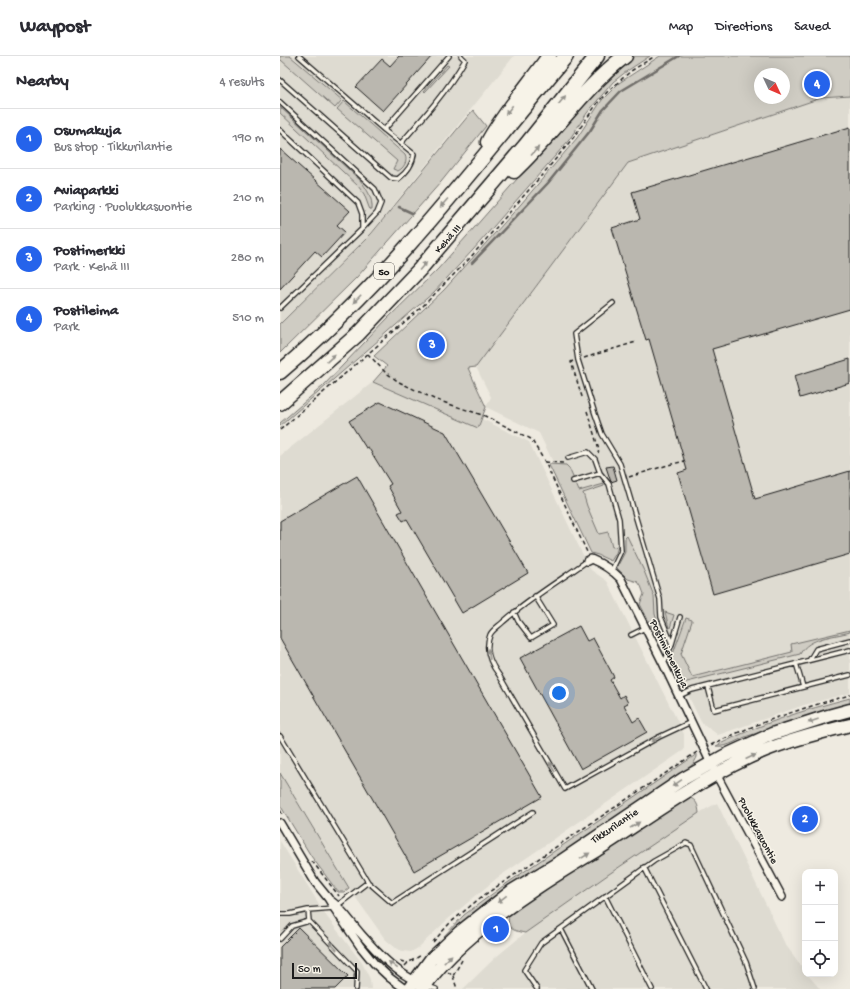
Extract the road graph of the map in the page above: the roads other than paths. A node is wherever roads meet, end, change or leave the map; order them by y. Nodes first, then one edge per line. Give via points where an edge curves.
1 (298, 56) edge
2 (449, 56) edge
3 (461, 56) edge
4 (549, 56) edge
5 (566, 56) edge
6 (597, 56) edge
7 (625, 56) edge
8 (280, 80) edge
9 (280, 102) edge
10 (280, 130) edge
11 (384, 130) junction
12 (401, 143) junction
13 (470, 173) junction
14 (475, 206) junction
15 (362, 229) junction
16 (613, 303) dead end
17 (280, 308) edge
18 (280, 372) edge
19 (280, 403) edge
20 (568, 458) road end
21 (600, 473) junction
22 (573, 481) dead end
23 (589, 560) joint
24 (612, 570) junction
25 (534, 596) junction
26 (514, 612) junction
27 (680, 617) dead end
28 (645, 628) junction
29 (631, 635) dead end
30 (850, 640) edge
31 (672, 644) junction
32 (850, 650) edge
33 (810, 659) junction
34 (664, 663) junction
35 (796, 663) junction
36 (850, 675) edge
37 (708, 687) junction
38 (803, 687) junction
39 (679, 696) junction
40 (850, 710) edge
41 (691, 722) junction
42 (850, 725) edge
43 (280, 736) edge
44 (711, 762) junction
45 (716, 774) junction
46 (533, 812) dead end
47 (283, 821) edge
48 (644, 868) junction
49 (368, 882) junction
50 (605, 896) junction
51 (782, 897) dead end
52 (338, 905) junction
53 (308, 910) junction
54 (280, 914) edge
55 (309, 921) junction
56 (561, 929) junction
57 (280, 939) edge
58 (422, 987) edge
59 (356, 989) edge
60 (405, 989) edge
61 (537, 989) edge
62 (592, 989) edge
63 (652, 989) edge
64 (706, 989) edge
65 (755, 989) edge

1 - 11 lane
2 - 11 lane
3 - 12 lane via 465,60 456,76
4 -> 13 highway via 498,124
5 - 13 highway, 50
14 -> 6 highway, Kehä III / 50
14 -> 7 highway via 530,156 583,96
8 - 12 lane via 391,178 398,179 413,158 414,154
9 - 15 lane via 375,189 382,203 377,213
10 - 15 lane via 358,204 362,214
11 - 12 lane
13 -> 18 highway, 50 via 400,255 339,318
19 -> 14 highway, Kehä III / 50 via 389,302
15 - 17 lane
16 - 31 lane via 574,334 578,360 602,434 620,464 660,599 661,617
20 - 21 lane via 588,452 595,459
21 - 22 lane
21 - 24 lane via 609,484 619,519 621,551
23 - 24 street, Postimiehenkuja
23 - 25 lane
24 - 28 street, Postimiehenkuja via 625,586
25 - 26 lane
25 - 26 lane via 553,625 531,638
41 -> 26 lane via 565,790 492,667 488,656 490,634
27 - 31 lane
28 - 29 lane
28 - 34 street, Postimiehenkuja
30 - 33 lane via 816,649
31 - 34 lane
32 - 33 lane
33 - 35 lane
34 - 39 street, Postimiehenkuja
35 - 37 lane
35 - 38 lane
36 - 38 lane
37 - 38 lane via 714,710
37 - 39 lane
39 - 41 street, Postimiehenkuja
40 -> 44 main road, Tikkurilantie via 772,734
41 - 44 street, Postimiehenkuja
45 -> 42 main road, Tikkurilantie via 766,750
43 - 49 lane
44 - 45 street, Postimiehenkuja
44 -> 58 main road, Tikkurilantie via 512,891 460,932 432,959
45 - 51 street, Puolukkasuontie
58 -> 45 main road, Tikkurilantie via 465,942 513,903
46 - 49 lane via 392,904
47 - 52 street via 315,882 328,898
48 - 50 lane
48 - 64 lane
48 - 65 lane via 686,843 691,845 746,962
49 - 52 lane
50 - 56 lane
50 - 63 lane
52 - 53 lane
58 -> 52 street via 386,960 361,935
52 - 60 street via 360,946 374,963
53 - 54 lane
53 - 55 lane
55 - 57 lane via 292,926
59 -> 55 lane via 357,971
56 - 61 lane via 541,943 524,970
56 - 62 lane

